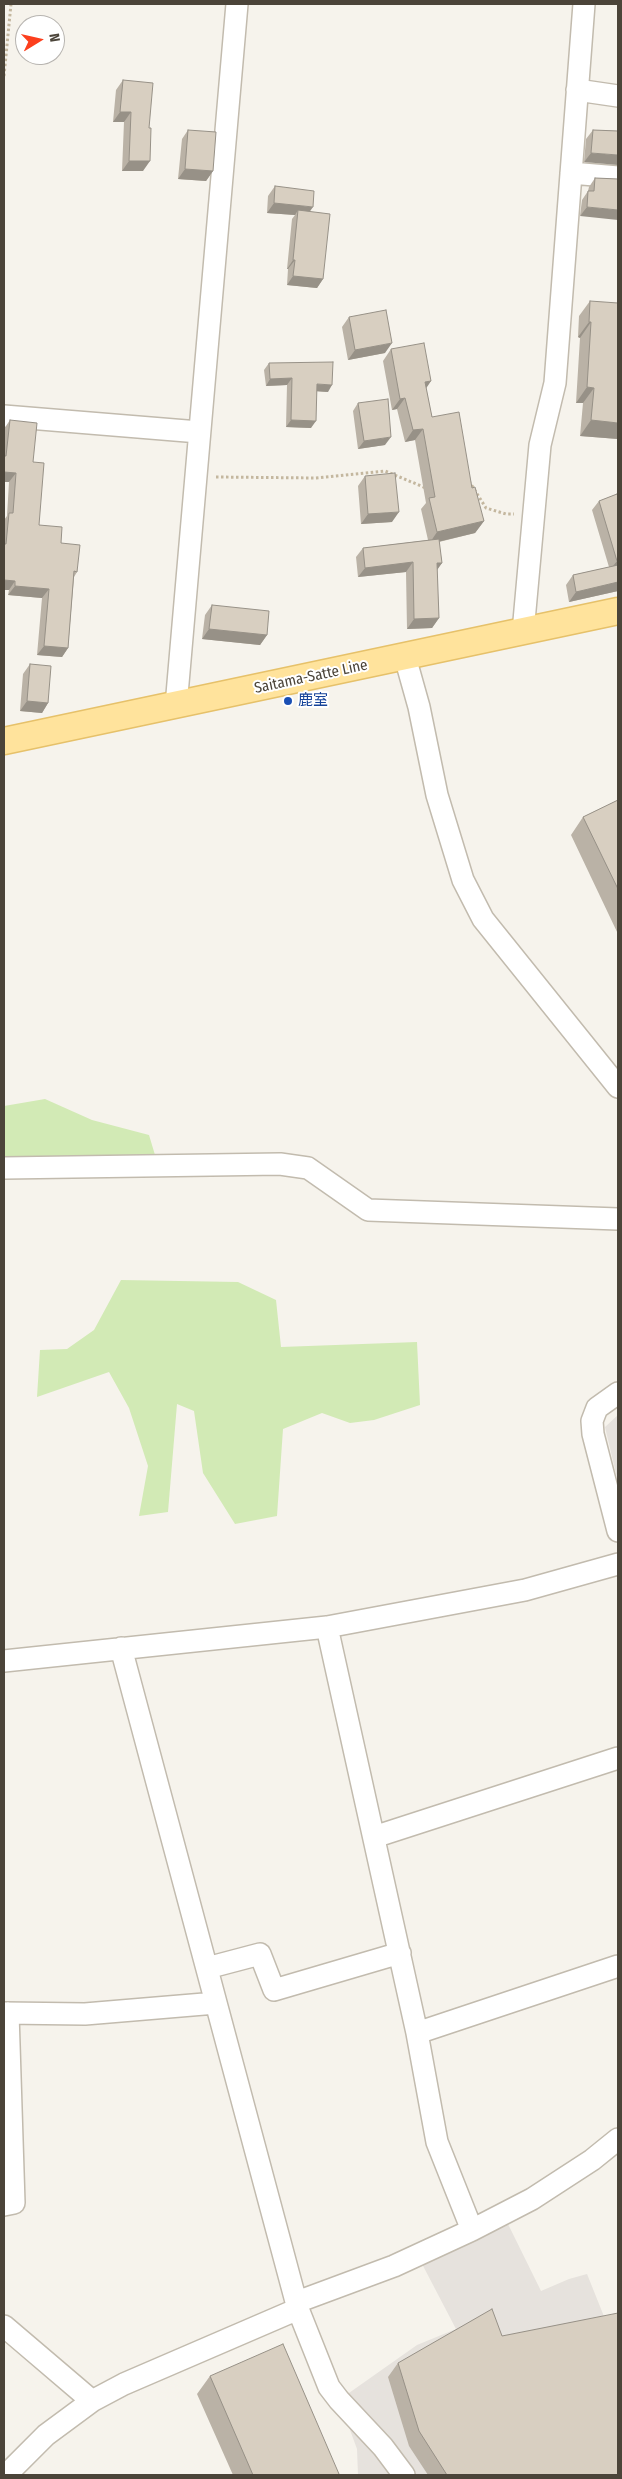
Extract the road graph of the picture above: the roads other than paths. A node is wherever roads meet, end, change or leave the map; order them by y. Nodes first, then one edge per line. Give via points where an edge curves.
1 (237, 4) edge
2 (584, 4) edge
3 (577, 90) junction
4 (618, 96) edge
5 (571, 173) junction
6 (618, 177) edge
7 (4, 416) edge
8 (199, 432) junction
9 (618, 611) edge
10 (523, 632) junction
11 (405, 657) junction
12 (176, 706) junction
13 (4, 741) edge
14 (618, 1087) edge
15 (4, 1168) edge
16 (618, 1219) edge
17 (618, 1393) edge
18 (618, 1531) edge
19 (618, 1564) edge
20 (327, 1627) junction
21 (121, 1648) junction
22 (4, 1661) edge
23 (618, 1758) edge
24 (374, 1837) junction
25 (400, 1953) junction
26 (618, 1966) edge
27 (207, 1968) junction
28 (216, 2003) junction
29 (6, 2013) edge
30 (417, 2033) junction
31 (618, 2140) edge
32 (4, 2204) edge
33 (472, 2230) junction
34 (297, 2306) junction
35 (4, 2326) edge
36 (92, 2401) junction
37 (6, 2475) edge
38 (404, 2475) edge

1 - 8 street
2 - 3 street
3 - 4 street
3 - 5 street
5 - 6 street
5 - 10 street via 555,383 540,445
7 - 8 street
8 - 12 street
9 - 10 main road, Saitama-Satte Line
10 - 11 main road, Saitama-Satte Line
11 - 12 main road, Saitama-Satte Line
11 - 14 street via 437,795 463,880 483,919
12 - 13 main road, Saitama-Satte Line
15 - 16 street via 280,1164 308,1168 368,1210
17 - 18 street via 597,1408 592,1421
19 - 20 street via 525,1590
20 - 21 street
20 - 24 street
21 - 22 street
21 - 27 street
23 - 24 street
24 - 25 street
25 - 27 street via 274,1990 260,1954
25 - 30 street
26 - 30 street
27 - 28 street
28 - 29 street via 85,2014
28 - 34 street
29 - 32 street via 14,2203
30 - 33 street via 438,2142
31 - 33 street via 532,2199
33 - 34 street
34 - 36 street
34 - 38 street via 319,2365 339,2400
35 - 36 street
36 - 37 street via 46,2435

